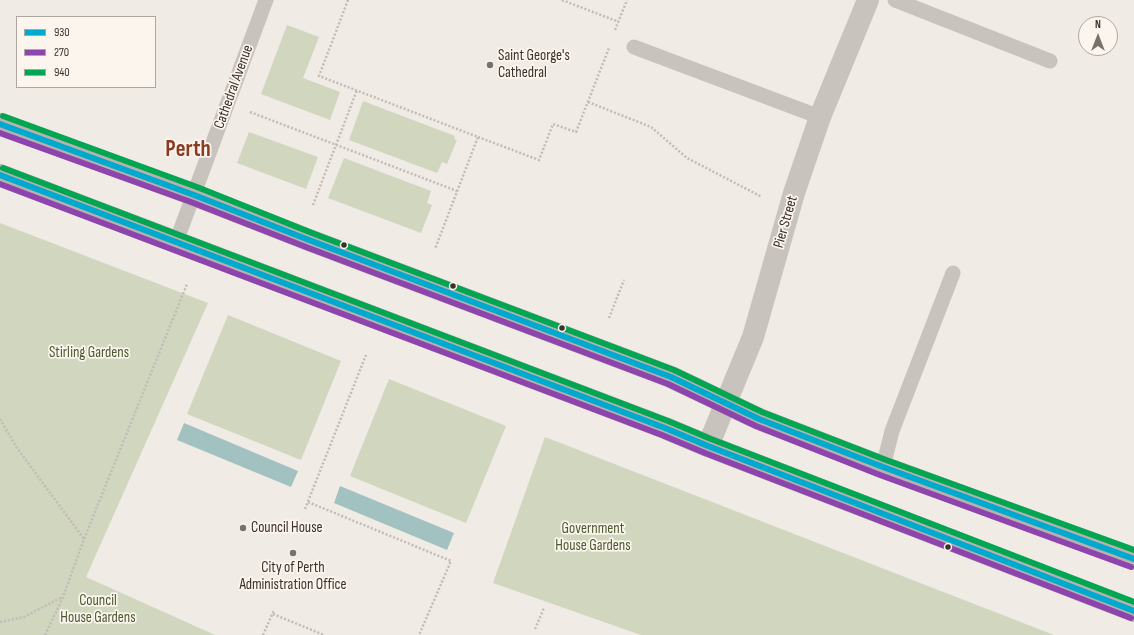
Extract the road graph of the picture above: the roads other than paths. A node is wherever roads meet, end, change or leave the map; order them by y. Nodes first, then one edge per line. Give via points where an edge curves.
1 (266, 0) edge
2 (868, 0) edge
3 (895, 0) edge
4 (634, 47) dead end
5 (1050, 60) dead end
6 (820, 117) junction
7 (0, 124) edge
8 (0, 174) edge
9 (194, 195) junction
10 (176, 242) junction
11 (953, 273) dead end
12 (725, 403) junction
13 (708, 446) junction
14 (883, 467) junction
15 (1134, 558) edge
16 (1134, 611) edge

1 - 9 lane, Cathedral Avenue
2 - 6 street, Pier Street
3 - 5 lane
4 - 6 lane
6 - 12 street, Pier Street via 794,193 753,337
7 - 9 main road
8 - 10 main road
9 - 10 lane, Cathedral Avenue
9 - 12 main road via 671,377
10 - 13 main road
11 - 14 lane via 892,430
12 - 13 street, Pier Street
12 - 14 main road via 759,419
13 - 16 main road
14 - 15 main road

